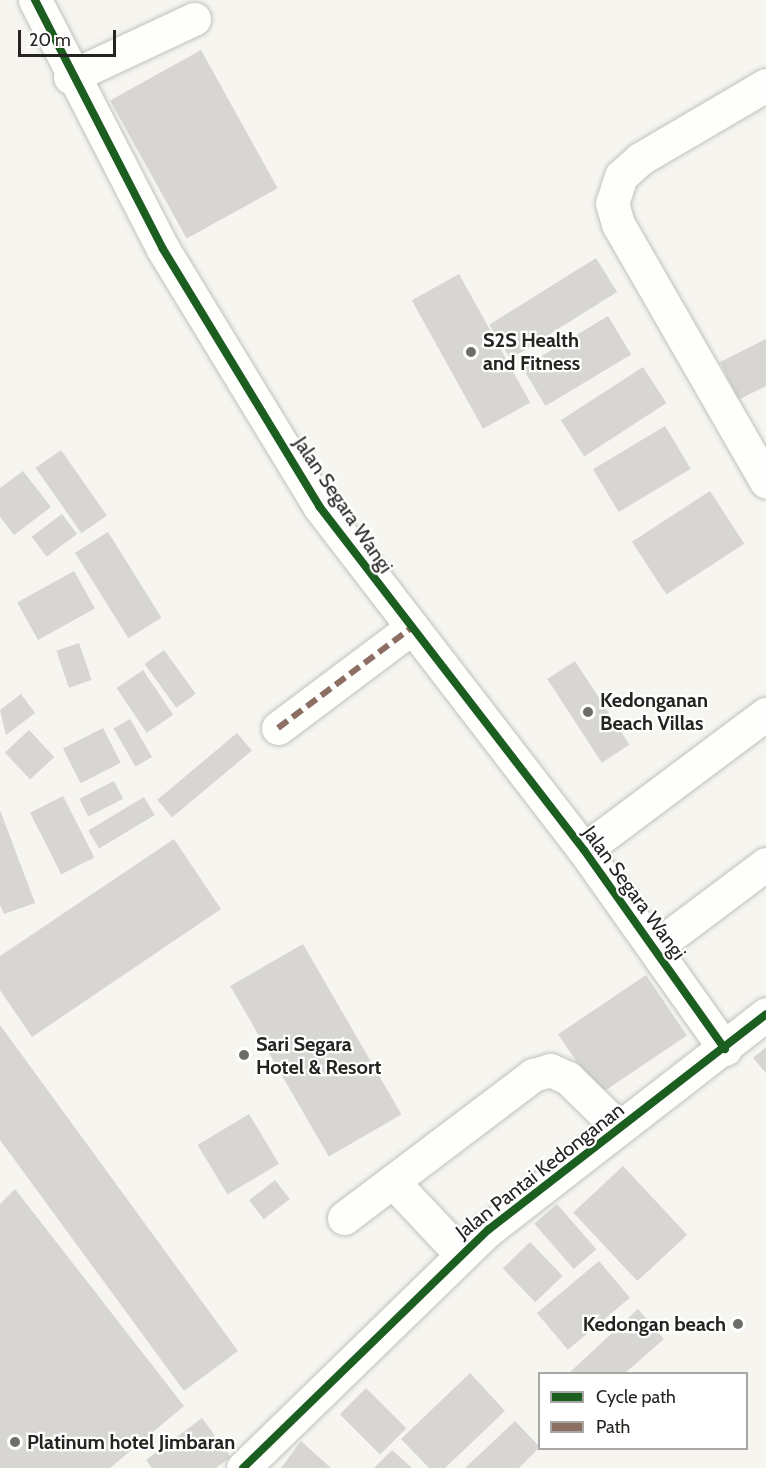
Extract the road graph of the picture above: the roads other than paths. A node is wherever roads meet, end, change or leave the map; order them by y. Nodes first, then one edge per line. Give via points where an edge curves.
1 (35, 0) edge
2 (194, 19) dead end
3 (70, 77) junction
4 (766, 85) edge
5 (766, 481) edge
6 (410, 629) junction
7 (766, 714) edge
8 (278, 728) dead end
9 (584, 850) junction
10 (766, 864) edge
11 (654, 948) junction
12 (766, 1014) edge
13 (725, 1049) junction
14 (619, 1128) junction
15 (395, 1184) junction
16 (344, 1218) dead end
17 (461, 1254) junction
18 (253, 1464) edge

1 - 3 street, Jalan Segara Wangi
2 - 3 street
3 - 6 street, Jalan Segara Wangi via 163,249 318,506
4 - 5 street via 640,159 621,176 612,203 618,224
6 - 8 street
6 - 9 street, Jalan Segara Wangi
7 - 9 street
9 - 11 street, Jalan Segara Wangi
10 - 11 street
11 - 13 street, Jalan Segara Wangi
12 - 13 street, Jalan Pantai Kedonganan
13 - 14 street, Jalan Pantai Kedonganan
14 - 15 street via 568,1078 550,1070 533,1074
14 - 17 street, Jalan Pantai Kedonganan
15 - 16 street
15 - 17 street
17 - 18 street, Jalan Pantai Kedonganan

